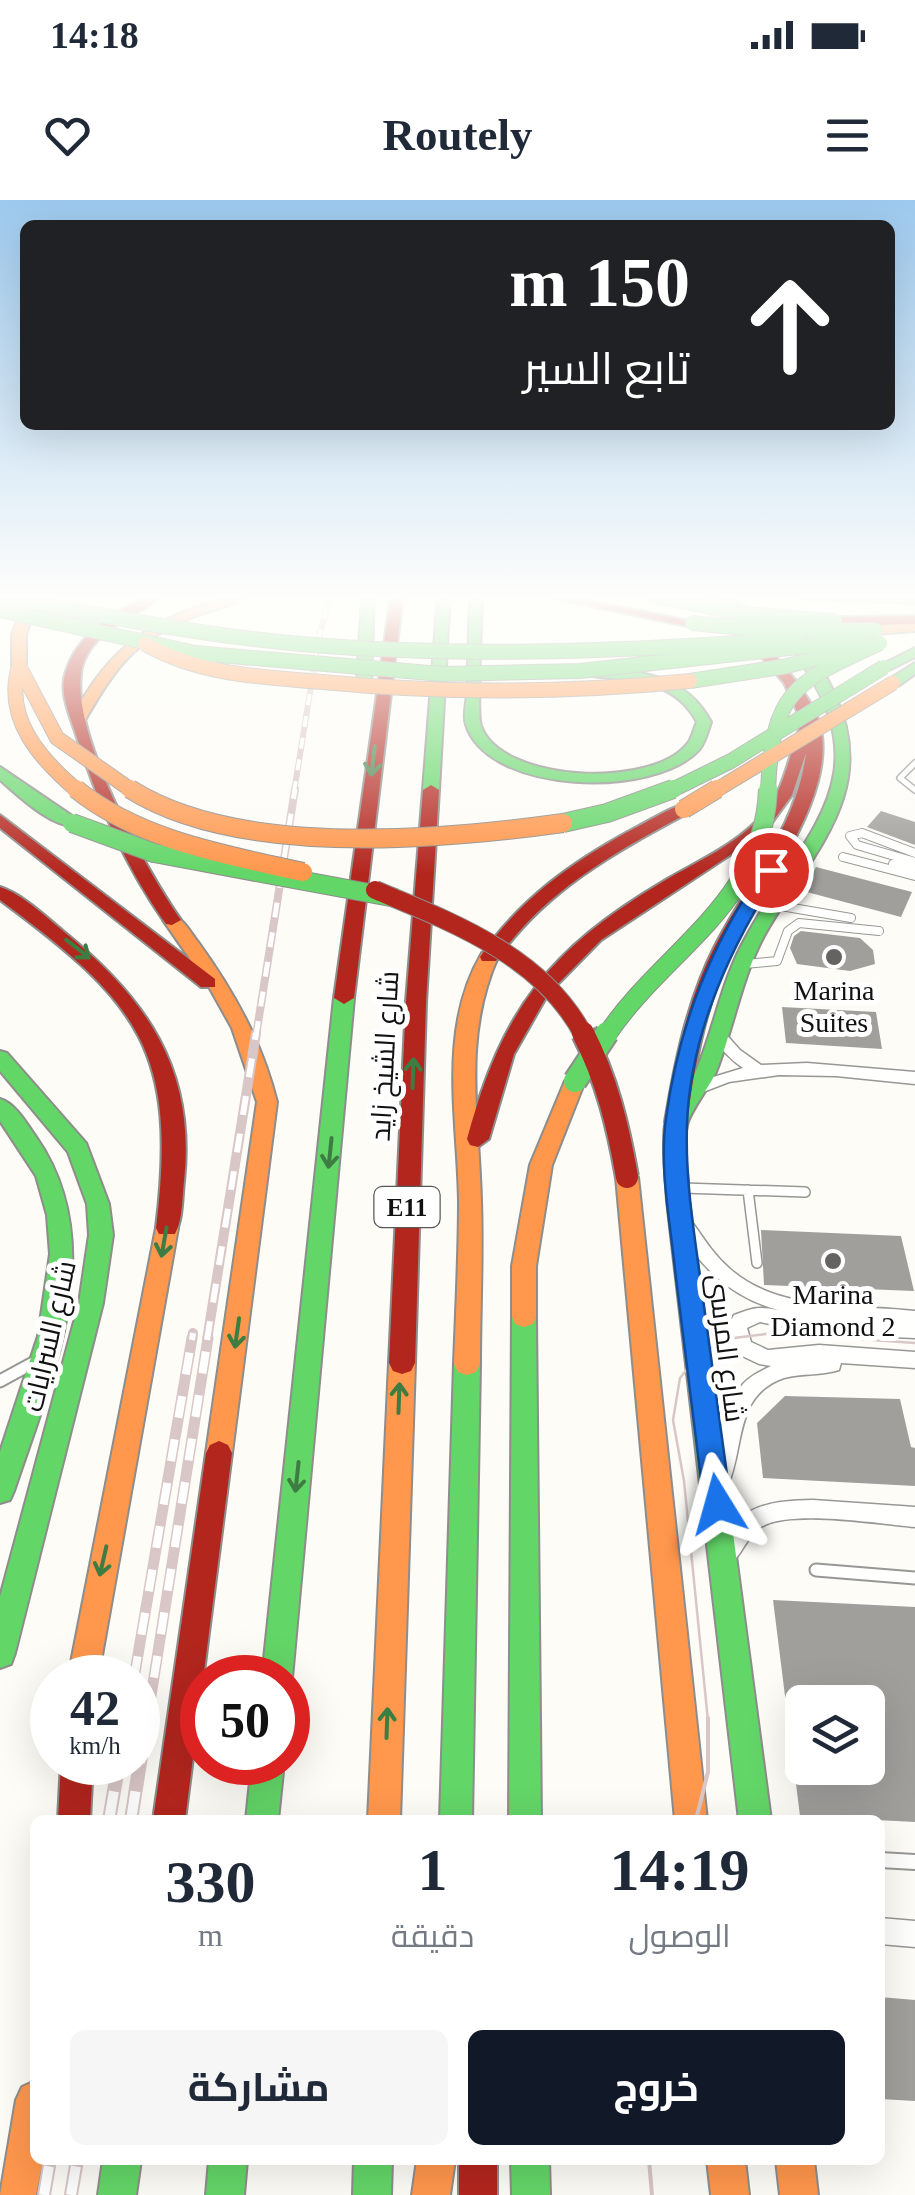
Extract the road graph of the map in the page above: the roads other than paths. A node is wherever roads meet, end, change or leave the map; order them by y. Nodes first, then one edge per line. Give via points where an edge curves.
1 (14, 688) edge
2 (26, 688) edge
3 (71, 688) edge
4 (92, 688) edge
5 (365, 688) edge
6 (383, 688) edge
7 (437, 688) edge
8 (438, 688) edge
9 (475, 688) edge
10 (532, 688) edge
11 (672, 688) edge
12 (795, 688) edge
13 (799, 688) edge
14 (826, 688) edge
15 (864, 688) edge
16 (868, 688) edge
17 (79, 719) junction
18 (378, 719) junction
19 (810, 719) junction
20 (841, 758) junction
21 (915, 763) edge
22 (0, 772) edge
23 (915, 790) edge
24 (0, 820) edge
25 (786, 844) junction
26 (915, 853) edge
27 (843, 857) dead end
28 (890, 863) dead end
29 (915, 869) edge
30 (0, 892) edge
31 (396, 898) junction
32 (770, 905) junction
33 (851, 918) dead end
34 (879, 931) dead end
35 (742, 964) junction
36 (228, 1002) junction
37 (718, 1035) junction
38 (0, 1058) edge
39 (758, 1070) junction
40 (915, 1078) edge
41 (703, 1086) junction
42 (0, 1106) edge
43 (676, 1122) junction
44 (677, 1188) junction
45 (748, 1190) junction
46 (805, 1192) dead end
47 (470, 1197) junction
48 (682, 1222) junction
49 (756, 1263) dead end
50 (915, 1319) edge
51 (915, 1330) edge
52 (43, 1355) junction
53 (915, 1360) edge
54 (0, 1380) edge
55 (22, 1422) junction
56 (60, 1423) junction
57 (0, 1491) edge
58 (718, 1504) junction
59 (915, 1517) edge
60 (725, 1556) junction
61 (816, 1570) dead end
62 (915, 1578) edge
63 (0, 1653) edge
64 (85, 1655) edge
65 (279, 1655) edge
66 (460, 1661) junction
67 (76, 1785) edge
68 (266, 1785) edge
69 (74, 1815) edge
70 (170, 1815) edge
71 (263, 1815) edge
72 (384, 1815) edge
73 (456, 1815) edge
74 (475, 1815) edge
75 (525, 1815) edge
76 (691, 1815) edge
77 (754, 1815) edge
78 (885, 1860) edge
79 (915, 1862) edge
80 (885, 1932) edge
81 (915, 1934) edge
82 (30, 2126) edge
83 (121, 2165) edge
84 (227, 2165) edge
85 (374, 2165) edge
86 (435, 2165) edge
87 (478, 2165) edge
88 (530, 2165) edge
89 (727, 2165) edge
90 (796, 2165) edge
91 (17, 2195) edge
92 (117, 2195) edge
93 (224, 2195) edge
94 (372, 2195) edge
95 (431, 2195) edge
96 (478, 2195) edge
97 (530, 2195) edge
98 (730, 2195) edge
99 (799, 2195) edge

1 - 31 main road, bridge via 26,736 53,772 98,804 176,838
2 - 15 main road, bridge via 52,735 84,763 137,792 248,827 384,841 539,829 647,800
3 - 17 main road
4 - 17 main road
5 - 18 main road
6 - 18 main road, شارع الشيخ زايد
7 - 10 main road, bridge
72 -> 8 main road, شارع الشيخ زايد / E11 via 416,1002
9 - 11 main road, bridge via 474,728 497,754 562,777 620,777 682,757 704,732 698,708
12 - 19 main road
13 - 75 main road, bridge via 782,704 770,739 769,807 750,866 720,911 605,1033 562,1107 541,1165 528,1230 522,1449
14 - 20 main road
16 - 47 main road, bridge via 684,809 564,876 494,946 467,1020
17 - 36 main road via 123,847
18 -> 65 main road, شارع الشيخ زايد
19 - 25 main road via 814,770
19 - 47 main road via 786,794 760,826 592,934 532,996 487,1097
20 - 25 main road via 820,808
20 - 32 main road via 843,784 833,819
21 - 23 lane via 900,778
22 - 31 main road, bridge via 62,817 131,846
24 - 36 main road
25 - 43 main road, شارع المرسى via 712,972
26 - 29 lane via 854,833 850,838
27 - 29 lane
28 - 29 lane
30 -> 64 main road via 78,948 125,994 158,1050 175,1119 172,1199
31 - 76 main road, bridge via 458,922 538,974 588,1034 613,1089 622,1126
32 - 33 lane
32 - 35 main road
34 - 35 lane via 799,923 788,930 777,961
35 - 37 main road
36 -> 70 main road via 259,1058 266,1126
37 - 39 street
37 - 41 main road
38 - 56 main road, شارع السرايات via 78,1150 98,1204 98,1268
39 - 40 street
39 - 41 street
41 - 43 main road
42 - 52 main road, شارع السرايات via 40,1160 58,1211 60,1270
43 - 44 main road, شارع المرسى
44 - 45 lane
44 - 48 main road, شارع المرسى
45 - 46 lane
45 - 49 lane
47 - 66 main road
48 - 50 street via 724,1276 763,1298
48 - 58 main road, شارع المرسى
51 - 53 street via 822,1326 759,1314 737,1328 743,1347 766,1358 818,1353
52 - 54 lane
52 - 55 main road, شارع السرايات
53 - 58 street via 796,1367 760,1381 736,1406 729,1426
55 - 56 main road
55 - 57 main road, شارع السرايات
56 - 63 main road, شارع السرايات
58 - 60 main road, شارع المرسى
59 - 60 street via 774,1512 746,1525
60 - 77 main road, شارع المرسى
61 - 62 lane
66 - 73 main road
66 - 74 main road
67 - 69 main road
68 - 71 main road
78 - 79 lane
80 - 81 street
82 - 91 main road
83 - 92 main road
84 - 93 main road
85 - 94 main road
86 - 95 main road
87 - 96 main road
88 - 97 main road
89 - 98 main road
90 - 99 main road

